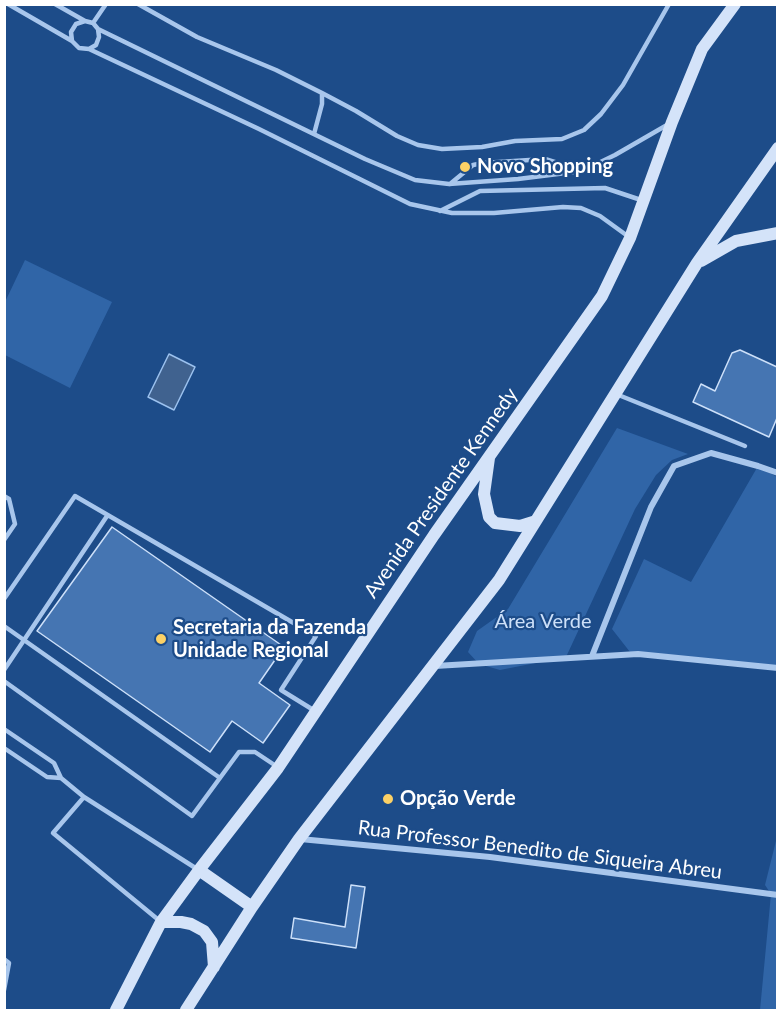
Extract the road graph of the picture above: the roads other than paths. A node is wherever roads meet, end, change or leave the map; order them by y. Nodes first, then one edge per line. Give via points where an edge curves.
1 (8, 4) edge
2 (55, 4) edge
3 (106, 4) edge
4 (138, 4) edge
5 (669, 4) edge
6 (735, 4) edge
7 (85, 21) junction
8 (93, 23) junction
9 (98, 29) junction
10 (72, 41) junction
11 (89, 49) junction
12 (322, 93) junction
13 (672, 122) junction
14 (314, 134) junction
15 (777, 148) edge
16 (582, 171) junction
17 (449, 184) junction
18 (644, 201) junction
19 (440, 211) junction
20 (777, 233) edge
21 (630, 238) junction
22 (697, 263) junction
23 (616, 394) junction
24 (745, 446) dead end
25 (490, 454) junction
26 (777, 473) edge
27 (4, 496) edge
28 (107, 516) junction
29 (536, 521) junction
30 (4, 540) edge
31 (4, 599) edge
32 (4, 626) edge
33 (24, 640) junction
34 (592, 656) junction
35 (434, 666) junction
36 (777, 668) edge
37 (4, 670) edge
38 (4, 681) edge
39 (316, 712) junction
40 (4, 729) edge
41 (4, 747) edge
42 (278, 768) junction
43 (61, 778) junction
44 (220, 778) junction
45 (84, 797) junction
46 (299, 839) junction
47 (199, 870) junction
48 (777, 895) edge
49 (252, 907) junction
50 (161, 922) junction
51 (4, 959) edge
52 (214, 967) junction
53 (4, 990) edge
54 (116, 1011) edge
55 (186, 1011) edge

1 - 10 lane
2 - 7 lane
3 - 8 lane
4 - 12 lane via 197,37
5 - 12 lane via 602,114 584,130 562,139 452,149 418,145
6 - 13 main road, Avenida Presidente Kennedy via 702,49
7 - 8 lane
7 - 10 lane via 76,24 71,32
8 - 9 lane
9 - 11 lane via 96,45
9 - 14 lane
10 - 11 lane via 79,48
11 - 19 lane via 410,204
12 - 14 lane
13 - 16 lane
13 - 18 main road, Avenida Presidente Kennedy
14 - 17 lane via 415,180
15 - 22 main road
16 - 17 lane
16 - 17 lane via 545,159 483,163 473,165
18 - 19 lane via 605,188 480,191
18 - 21 main road, Avenida Presidente Kennedy
19 - 21 lane via 494,213 581,208 600,216
20 - 22 main road via 736,241
21 - 25 main road, Avenida Presidente Kennedy via 602,296
22 - 23 main road
23 - 24 lane
23 - 29 main road
25 - 29 main road via 484,494 489,517 495,523 520,526
25 - 39 main road, Avenida Presidente Kennedy
26 - 34 street via 711,453 674,466 651,507
27 - 30 lane via 9,499 15,524
28 - 31 lane via 75,496
28 - 33 lane
28 - 39 lane via 316,636 281,690
29 - 35 main road via 499,580
32 - 33 lane
33 - 37 lane
33 - 44 lane
34 - 35 street
34 - 36 street via 638,654
35 - 46 main road
38 - 44 lane via 192,816
39 - 42 main road, Avenida Presidente Kennedy
40 - 43 lane via 54,763
41 - 43 lane via 47,777
42 - 44 lane via 255,752 239,752
42 - 47 main road, Avenida Presidente Kennedy
43 - 45 lane
45 - 47 lane
45 - 50 lane via 53,833
46 - 48 street, Rua Professor Benedito de Siqueira Abreu via 490,856
46 - 49 main road
47 - 49 main road
47 - 50 main road, Avenida Presidente Kennedy
49 - 52 main road
50 - 52 main road via 191,924 204,931 212,942
50 - 54 main road, Avenida Presidente Kennedy
51 - 53 lane via 9,963
52 - 55 main road

